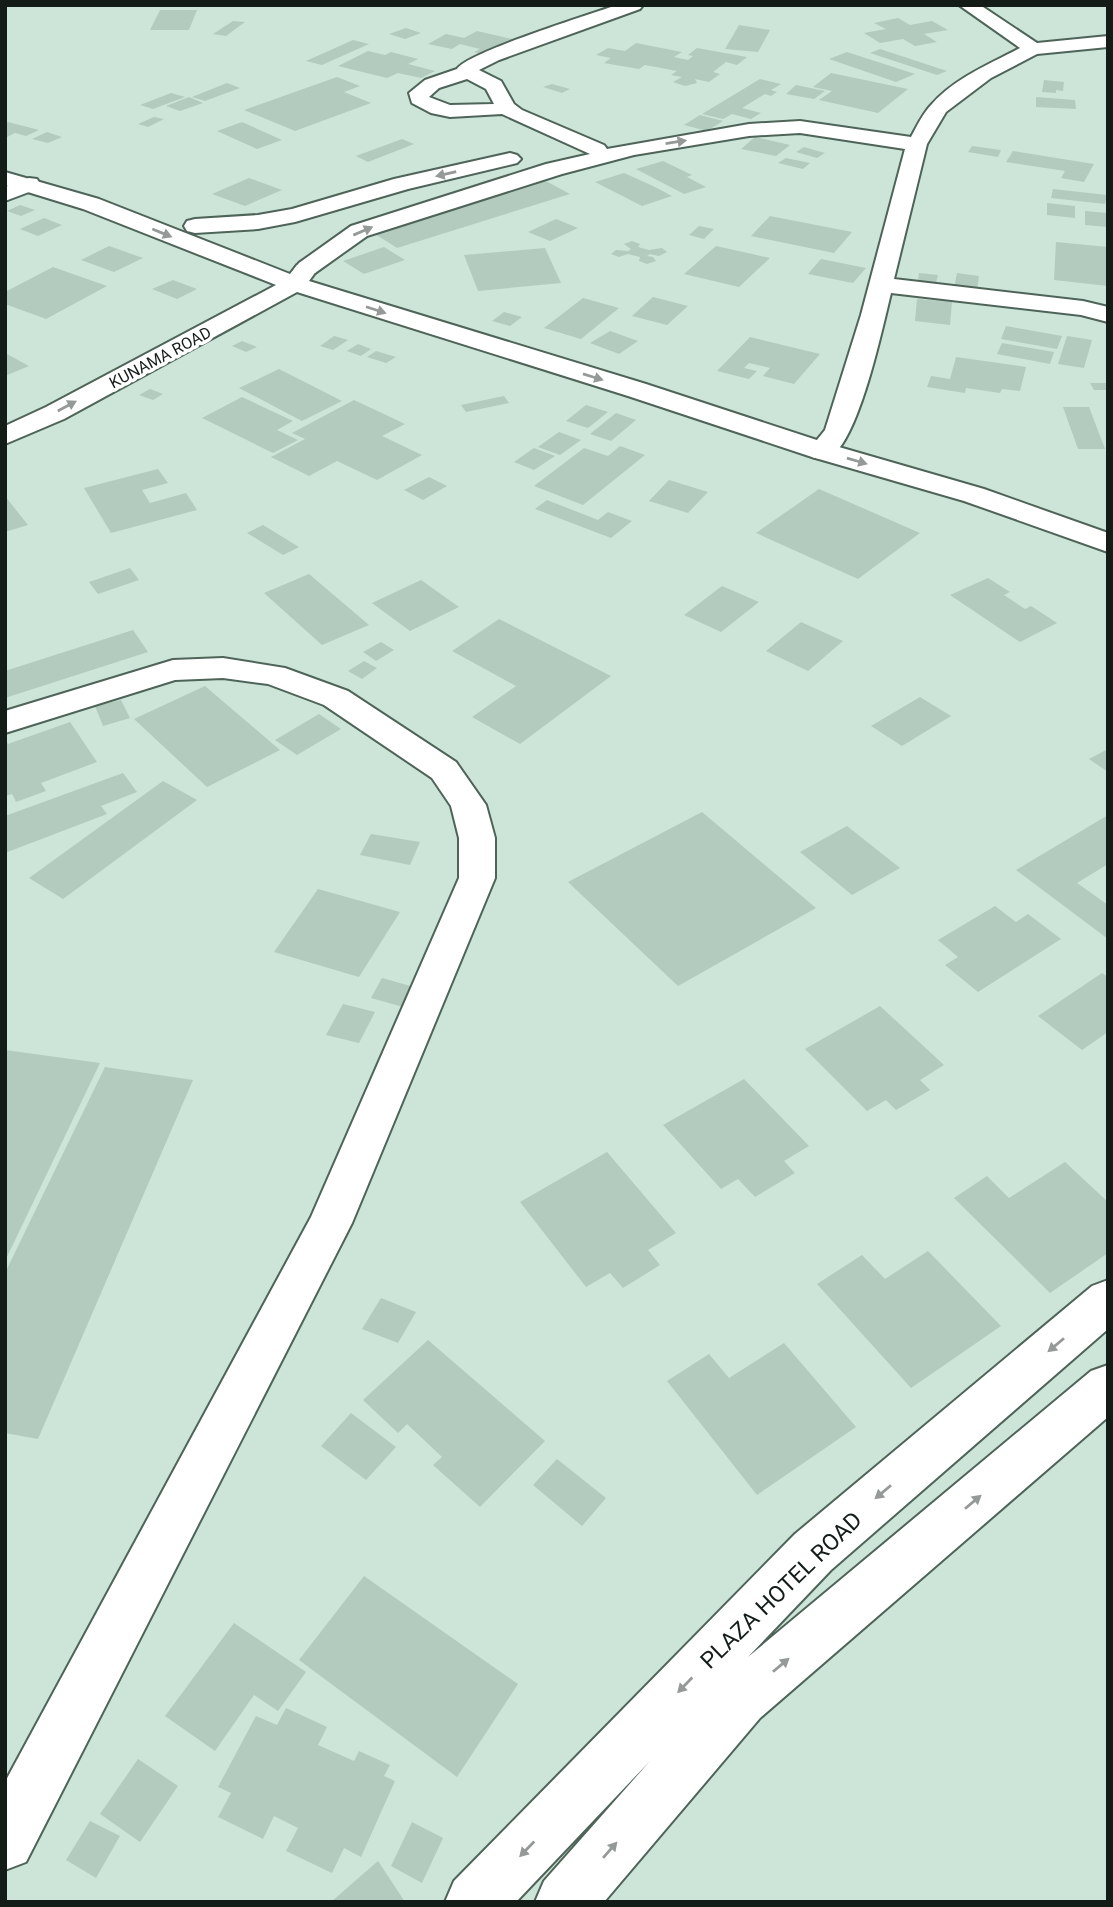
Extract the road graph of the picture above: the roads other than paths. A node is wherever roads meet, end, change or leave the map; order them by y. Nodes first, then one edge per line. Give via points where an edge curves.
1 (634, 5) edge
2 (968, 5) edge
3 (1108, 41) edge
4 (1033, 49) junction
5 (468, 72) junction
6 (506, 108) junction
7 (916, 144) junction
8 (597, 149) junction
9 (634, 149) junction
10 (5, 161) edge
11 (474, 168) junction
12 (17, 181) edge
13 (503, 186) junction
14 (5, 195) edge
15 (195, 226) junction
16 (275, 267) junction
17 (301, 276) junction
18 (881, 285) junction
19 (1108, 315) edge
20 (68, 379) dead end
21 (5, 436) edge
22 (830, 441) junction
23 (1108, 520) edge
24 (1108, 543) edge
25 (5, 722) edge
26 (1108, 1300) edge
27 (1108, 1387) edge
28 (5, 1840) edge
29 (475, 1902) edge
30 (565, 1902) edge

1 - 5 street via 492,56 473,64
2 - 4 street
3 - 4 street
4 - 7 street via 953,95
5 - 6 street via 494,85
5 - 6 street via 432,84 419,93 419,99 428,106 451,110
6 - 8 street
9 -> 7 street via 749,130 800,127
7 - 18 street
8 - 9 street
8 - 11 street via 561,149
9 - 13 street, KUNAMA ROAD
10 - 15 street via 64,176
11 - 13 street
11 -> 15 street via 295,215
12 - 14 street
12 -> 16 street
17 -> 13 street, KUNAMA ROAD via 359,231
15 - 16 street
16 - 17 street
16 - 20 street, KUNAMA ROAD
21 -> 17 street, KUNAMA ROAD via 55,413
17 - 22 street via 637,390
18 - 19 street via 1083,308
18 - 22 street
22 - 23 street via 999,479
22 -> 24 street
25 - 28 street via 173,670 223,668 274,675 336,698 444,770 468,805 477,838 477,878 330,1223
26 -> 29 street, PLAZA HOTEL ROAD via 813,1552
30 -> 27 street via 741,1699

